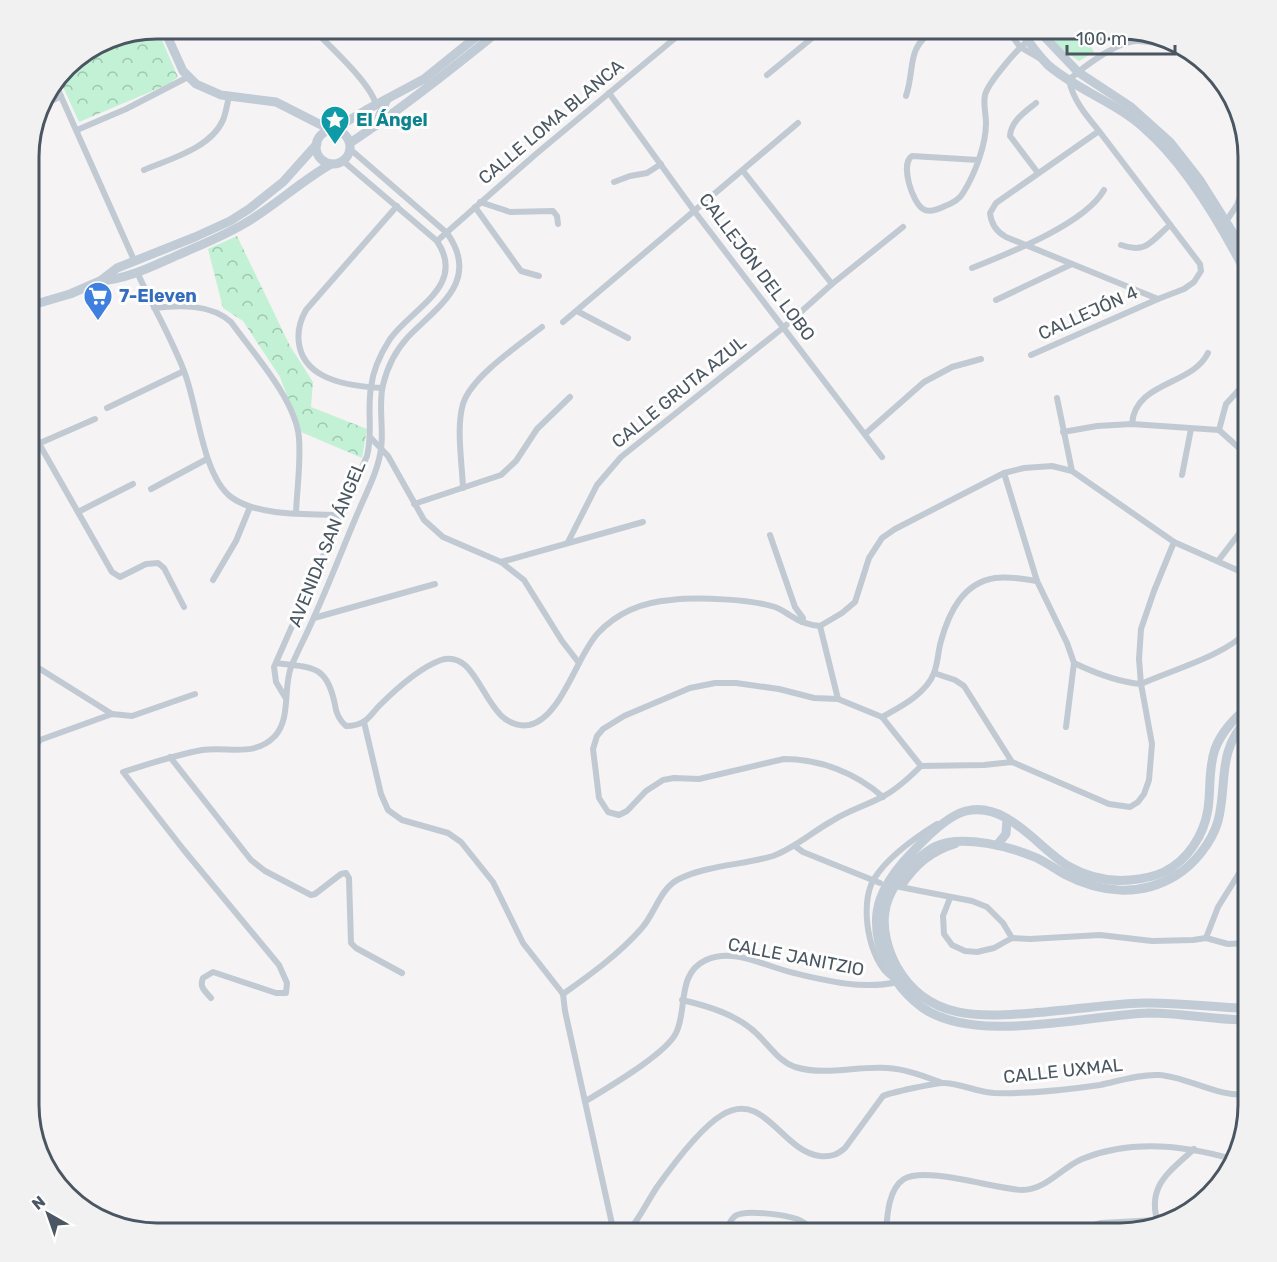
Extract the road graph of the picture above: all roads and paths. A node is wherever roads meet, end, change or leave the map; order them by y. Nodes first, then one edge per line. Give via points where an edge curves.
1 (171, 39) edge
2 (323, 39) edge
3 (474, 39) edge
4 (675, 39) edge
5 (811, 39) edge
6 (922, 39) edge
7 (1018, 39) edge
8 (1023, 39) edge
9 (1047, 39) edge
10 (488, 40) joint
11 (1137, 40) edge
12 (1024, 44) junction
13 (1063, 56) junction
14 (451, 59) junction
15 (1050, 66) junction
16 (1080, 73) junction
17 (767, 75) dead end
18 (188, 77) junction
19 (1072, 84) junction
20 (424, 90) junction
21 (59, 92) edge
22 (609, 93) junction
23 (61, 96) junction
24 (906, 96) dead end
25 (228, 97) junction
26 (54, 99) edge
27 (387, 99) junction
28 (1036, 103) dead end
29 (376, 105) junction
30 (303, 116) junction
31 (798, 123) dead end
32 (375, 126) junction
33 (77, 130) junction
34 (332, 130) junction
35 (1099, 131) junction
36 (318, 141) junction
37 (350, 146) junction
38 (978, 160) junction
39 (343, 161) junction
40 (331, 164) junction
41 (661, 164) junction
42 (144, 170) dead end
43 (743, 171) junction
44 (1038, 173) junction
45 (614, 182) dead end
46 (1104, 190) dead end
47 (1238, 203) edge
48 (477, 205) junction
49 (397, 206) junction
50 (695, 212) junction
51 (558, 224) dead end
52 (1224, 224) junction
53 (1170, 225) junction
54 (903, 227) dead end
55 (447, 233) junction
56 (437, 242) junction
57 (1238, 243) edge
58 (1121, 244) dead end
59 (1029, 245) junction
60 (1238, 255) edge
61 (134, 260) junction
62 (1072, 264) junction
63 (972, 268) dead end
64 (137, 272) junction
65 (539, 276) dead end
66 (100, 281) junction
67 (832, 285) junction
68 (1158, 299) junction
69 (996, 300) dead end
70 (39, 303) edge
71 (154, 308) junction
72 (577, 311) junction
73 (563, 322) dead end
74 (542, 327) dead end
75 (784, 327) junction
76 (628, 338) dead end
77 (1208, 353) dead end
78 (1031, 355) dead end
79 (981, 358) dead end
80 (184, 371) junction
81 (371, 387) junction
82 (382, 388) junction
83 (1238, 391) edge
84 (570, 396) dead end
85 (1058, 398) dead end
86 (107, 408) dead end
87 (95, 419) dead end
88 (1132, 424) junction
89 (1191, 429) junction
90 (1219, 430) junction
91 (1063, 432) junction
92 (865, 434) junction
93 (370, 436) junction
94 (40, 443) joint
95 (1238, 447) edge
96 (381, 448) junction
97 (882, 457) dead end
98 (207, 459) junction
99 (1072, 471) junction
100 (1004, 473) junction
101 (1182, 475) dead end
102 (133, 484) dead end
103 (463, 488) junction
104 (151, 489) dead end
105 (414, 504) junction
106 (250, 507) junction
107 (78, 512) junction
108 (296, 513) junction
109 (342, 515) junction
110 (643, 522) dead end
111 (1238, 535) edge
112 (770, 536) dead end
113 (568, 542) junction
114 (1174, 542) junction
115 (1218, 561) junction
116 (501, 562) junction
117 (1238, 570) edge
118 (213, 580) dead end
119 (1037, 581) junction
120 (435, 584) dead end
121 (184, 608) dead end
122 (314, 618) junction
123 (802, 622) junction
124 (820, 626) junction
125 (1238, 639) edge
126 (276, 663) junction
127 (579, 663) junction
128 (1074, 663) junction
129 (292, 665) junction
130 (39, 671) edge
131 (934, 674) junction
132 (1141, 684) junction
133 (195, 694) dead end
134 (285, 697) junction
135 (838, 699) junction
136 (112, 714) junction
137 (882, 717) junction
138 (1238, 717) edge
139 (364, 722) junction
140 (1066, 727) dead end
141 (1238, 733) edge
142 (39, 741) edge
143 (170, 757) junction
144 (1012, 762) junction
145 (921, 766) junction
146 (883, 797) junction
147 (956, 814) junction
148 (1007, 819) junction
149 (963, 842) junction
150 (997, 845) junction
151 (795, 846) junction
152 (1238, 875) edge
153 (872, 881) junction
154 (880, 883) dead end
155 (950, 898) junction
156 (1012, 938) junction
157 (1206, 938) junction
158 (1238, 944) edge
159 (402, 974) dead end
160 (896, 981) junction
161 (563, 994) junction
162 (211, 998) dead end
163 (682, 1000) junction
164 (1238, 1008) edge
165 (1046, 1011) junction
166 (1059, 1011) junction
167 (1238, 1019) edge
168 (1058, 1023) junction
169 (1046, 1024) junction
170 (942, 1082) junction
171 (1238, 1094) edge
172 (586, 1101) junction
173 (1194, 1149) junction
174 (1226, 1158) edge
175 (1157, 1217) edge
176 (612, 1223) edge
177 (634, 1223) edge
178 (730, 1223) edge
179 (803, 1223) edge
180 (887, 1223) edge
181 (1101, 1223) edge
182 (1120, 1223) edge

1 - 18 street
2 - 29 street via 363,83
3 - 14 street
4 - 22 street, CALLE LOMA BLANCA
5 - 17 street
6 - 24 street via 915,50
7 - 12 street
8 - 12 street
9 - 13 street
10 - 14 street
10 - 20 street
11 - 16 street via 1121,45
12 - 15 street
12 - 38 street via 987,89 985,137
13 - 15 street
13 - 16 street
14 - 20 street
14 - 27 street via 424,80
15 - 19 street
16 - 19 street
16 - 52 street via 1131,107 1162,134 1199,179
18 - 25 street
18 - 33 street
19 - 35 street via 1076,100
19 - 52 street via 1122,111 1144,128
20 - 32 street
21 - 23 street
22 - 41 street, CALLEJÓN DEL LOBO
22 - 48 street, CALLE LOMA BLANCA
23 - 26 street
23 - 33 street
25 - 30 street via 276,102
25 - 42 street via 223,120 211,136
27 - 29 street
27 - 32 street
28 - 44 street via 1017,119 1010,136
29 - 34 street
30 - 34 street
30 - 36 street
31 - 43 street
32 - 37 street
33 - 61 street
34 - 36 street
34 - 37 street via 345,135
35 - 44 street
35 - 53 street
36 - 40 street via 316,149 321,159
36 - 61 street via 283,182 249,209 211,230
37 - 39 street
37 - 55 street, AVENIDA SAN ÁNGEL
38 - 38 street via 955,202 929,211 916,202 907,175 909,158
39 - 40 street
39 - 49 street
40 - 64 street via 235,229
41 - 45 street via 648,173
41 - 50 street, CALLEJÓN DEL LOBO
43 - 50 street
43 - 67 street
44 - 59 street via 996,203 990,213 1001,234
46 - 59 street via 1089,207
47 - 52 street
48 - 51 street via 510,212 553,211
48 - 55 street, CALLE LOMA BLANCA
48 - 65 street via 520,271
49 - 56 street
49 - 81 street via 306,309 297,332 303,356 322,375
50 - 72 street
50 - 75 street, CALLEJÓN DEL LOBO
52 - 57 street
52 - 60 street
53 - 58 street via 1140,249
53 - 68 street, CALLEJÓN 4 via 1200,264 1201,271 1184,289
54 - 67 street, CALLE GRUTA AZUL
55 - 56 street, CALLE LOMA BLANCA
55 - 82 street, AVENIDA SAN ÁNGEL via 459,257 456,283 450,296 402,344
56 - 81 street, AVENIDA SAN ÁNGEL via 446,260 443,281 390,340
59 - 62 street
59 - 63 street
61 - 66 street
62 - 68 street
62 - 69 street
64 - 66 street
64 - 71 street
66 - 70 street
67 - 75 street, CALLE GRUTA AZUL
68 - 78 street, CALLEJÓN 4
71 - 80 street
71 - 108 street via 203,308 224,316 284,396 299,438
72 - 73 street
72 - 76 street
74 - 103 street via 480,378 465,397 460,418
75 - 92 street, CALLEJÓN DEL LOBO
75 - 113 street, CALLE GRUTA AZUL via 621,457 597,485
77 - 88 street via 1197,366 1143,399 1136,407
79 - 92 street via 924,382
80 - 86 street
80 - 98 street
81 - 82 street
81 - 93 street, AVENIDA SAN ÁNGEL
82 - 96 street, AVENIDA SAN ÁNGEL
83 - 90 street via 1226,404
84 - 103 street via 537,429 508,469
85 - 91 street
87 - 94 street
88 - 89 street
88 - 91 street
89 - 90 street
89 - 101 street
90 - 95 street
91 - 99 street
92 - 97 street, CALLEJÓN DEL LOBO
93 - 96 street
93 - 109 street, AVENIDA SAN ÁNGEL via 367,456
94 - 107 street
96 - 105 street
96 - 122 street, AVENIDA SAN ÁNGEL
98 - 104 street
98 - 106 street via 222,488
99 - 100 street via 1035,466
99 - 114 street
100 - 119 street
100 - 124 street via 916,516 882,538 868,558 855,602
102 - 107 street
103 - 105 street
105 - 116 street via 424,520 443,537
106 - 108 street
106 - 118 street
107 - 121 street via 115,575 120,577 146,564 158,563
108 - 109 street
109 - 126 street, AVENIDA SAN ÁNGEL
110 - 113 street
111 - 115 street
112 - 123 street
113 - 116 street
114 - 115 street
114 - 132 street via 1141,629
115 - 117 street
116 - 127 street via 524,580
119 - 128 street
119 - 131 street via 995,578 968,589 948,620
120 - 122 street
122 - 129 street, AVENIDA SAN ÁNGEL
123 - 124 street
123 - 127 street via 775,607 731,600 649,604 621,613 597,634
124 - 135 street
125 - 132 street
126 - 129 street
126 - 134 street, AVENIDA SAN ÁNGEL via 276,682
127 - 139 street via 554,706 536,723 519,724 501,716 470,670 449,659 436,662 409,681
128 - 132 street via 1098,675
128 - 140 street
129 - 134 street, AVENIDA SAN ÁNGEL
129 - 139 street via 325,676 339,719 346,726
130 - 136 street
131 - 137 street via 916,695
131 - 144 street via 964,686
132 - 144 street via 1152,744 1149,780 1144,794 1130,807 1109,804
133 - 136 street via 132,716
134 - 143 street, AVENIDA SAN ÁNGEL via 282,724 274,737 262,745 249,751 209,749
135 - 137 street
135 - 146 street via 754,685 715,683 664,698 624,716 597,736 593,749 599,798 608,812 619,815 663,780 699,778 784,759 833,768 861,780
136 - 142 street
137 - 145 street
138 - 148 street via 1227,727 1215,751 1208,808 1200,835 1185,856 1164,872 1123,881 1091,877 1061,861
139 - 161 street via 388,810 402,820 448,833 461,842 493,882 524,943
141 - 150 street via 1227,751 1215,830 1193,861 1164,882 1139,890 1108,890
143 - 159 street via 250,860 266,871 311,895 346,873 351,943
143 - 162 street, AVENIDA SAN ÁNGEL via 123,772 266,948 287,983 286,993 276,993 213,972 201,983
144 - 145 street
145 - 146 street
146 - 151 street via 835,819
147 - 148 street via 984,811
147 - 153 street via 905,846
147 - 160 street via 896,872 878,905 876,928 882,956
148 - 150 street via 1006,834
149 - 150 street
149 - 155 street via 928,857 901,887
149 - 165 street via 930,849 911,865 894,888 884,914 894,961 920,996 947,1009 979,1015
151 - 153 street
151 - 161 street via 772,856 679,879 663,894 641,929
152 - 157 street via 1218,907
153 - 154 street
153 - 160 street via 868,932 882,969
155 - 156 street via 987,907
155 - 156 street via 943,926 948,941 957,949 988,950
156 - 157 street via 1100,934 1152,941
157 - 158 street
160 - 163 street, CALLE JANITZIO via 872,986 844,982 725,955 704,960 695,968
160 - 169 street via 918,1004 942,1019 996,1026
161 - 172 street
163 - 170 street via 740,1021 793,1066 812,1071 898,1069
163 - 172 street, CALLE JANITZIO via 671,1040 634,1071
164 - 166 street via 1143,1003
165 - 166 street
165 - 169 street
166 - 168 street
167 - 168 street via 1149,1014
168 - 169 street
170 - 171 street, CALLE UXMAL via 993,1093 1099,1085 1161,1075
170 - 177 street, CALLE UXMAL via 889,1092 845,1148 829,1156 799,1149 755,1110 734,1109 722,1114 676,1162
172 - 176 street
173 - 174 street
173 - 175 street via 1159,1185 1154,1206
173 - 180 street via 1116,1149 1082,1159 1040,1186 1022,1190 914,1175 896,1187
178 - 179 street via 737,1214 745,1213 785,1216
181 - 182 street

